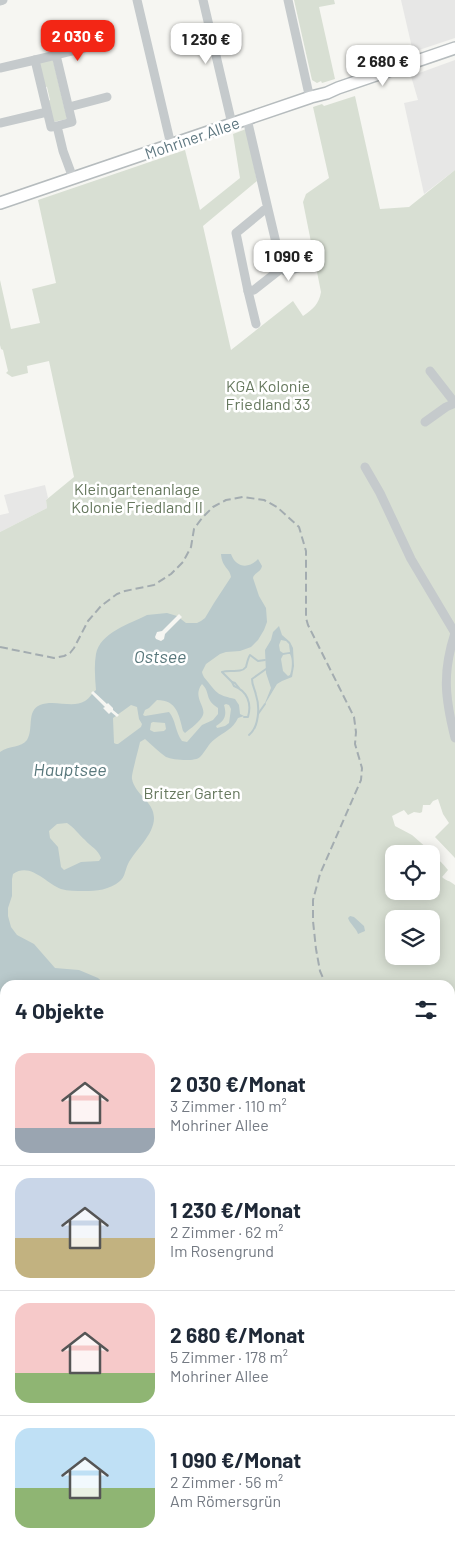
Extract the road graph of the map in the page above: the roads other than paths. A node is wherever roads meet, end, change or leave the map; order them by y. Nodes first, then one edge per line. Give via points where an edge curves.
1 (137, 0) edge
2 (203, 0) edge
3 (288, 0) edge
4 (93, 46) dead end
5 (455, 48) edge
6 (56, 55) junction
7 (35, 60) junction
8 (0, 68) edge
9 (107, 97) dead end
10 (311, 97) junction
11 (68, 107) junction
12 (47, 112) junction
13 (246, 119) junction
14 (0, 123) edge
15 (232, 124) junction
16 (58, 126) junction
17 (171, 145) junction
18 (72, 178) junction
19 (0, 203) edge
20 (268, 209) junction
21 (302, 267) dead end
22 (282, 268) junction
23 (248, 291) junction
24 (256, 324) dead end
25 (430, 372) dead end
26 (455, 403) edge
27 (425, 422) dead end
28 (365, 467) dead end
29 (455, 633) edge
30 (455, 738) edge

1 - 17 street
2 - 15 street
3 - 10 street
4 - 6 street
5 - 10 main road, Mohriner Allee
6 - 7 street
6 - 11 street
7 - 8 street
7 - 12 street
9 - 11 street
10 - 13 main road, Mohriner Allee
11 - 16 street via 72,122
12 - 14 street
12 - 16 street via 51,127
13 - 15 main road, Mohriner Allee
13 - 20 street
15 - 17 main road, Mohriner Allee
16 - 18 street
17 - 18 main road, Mohriner Allee
18 - 19 main road, Mohriner Allee
20 - 22 street
20 - 23 street via 236,233
21 - 22 street
22 - 23 street via 254,290
23 - 24 street
25 - 26 street
26 - 27 street
28 - 29 street via 412,560
29 - 30 street via 446,667 447,703

